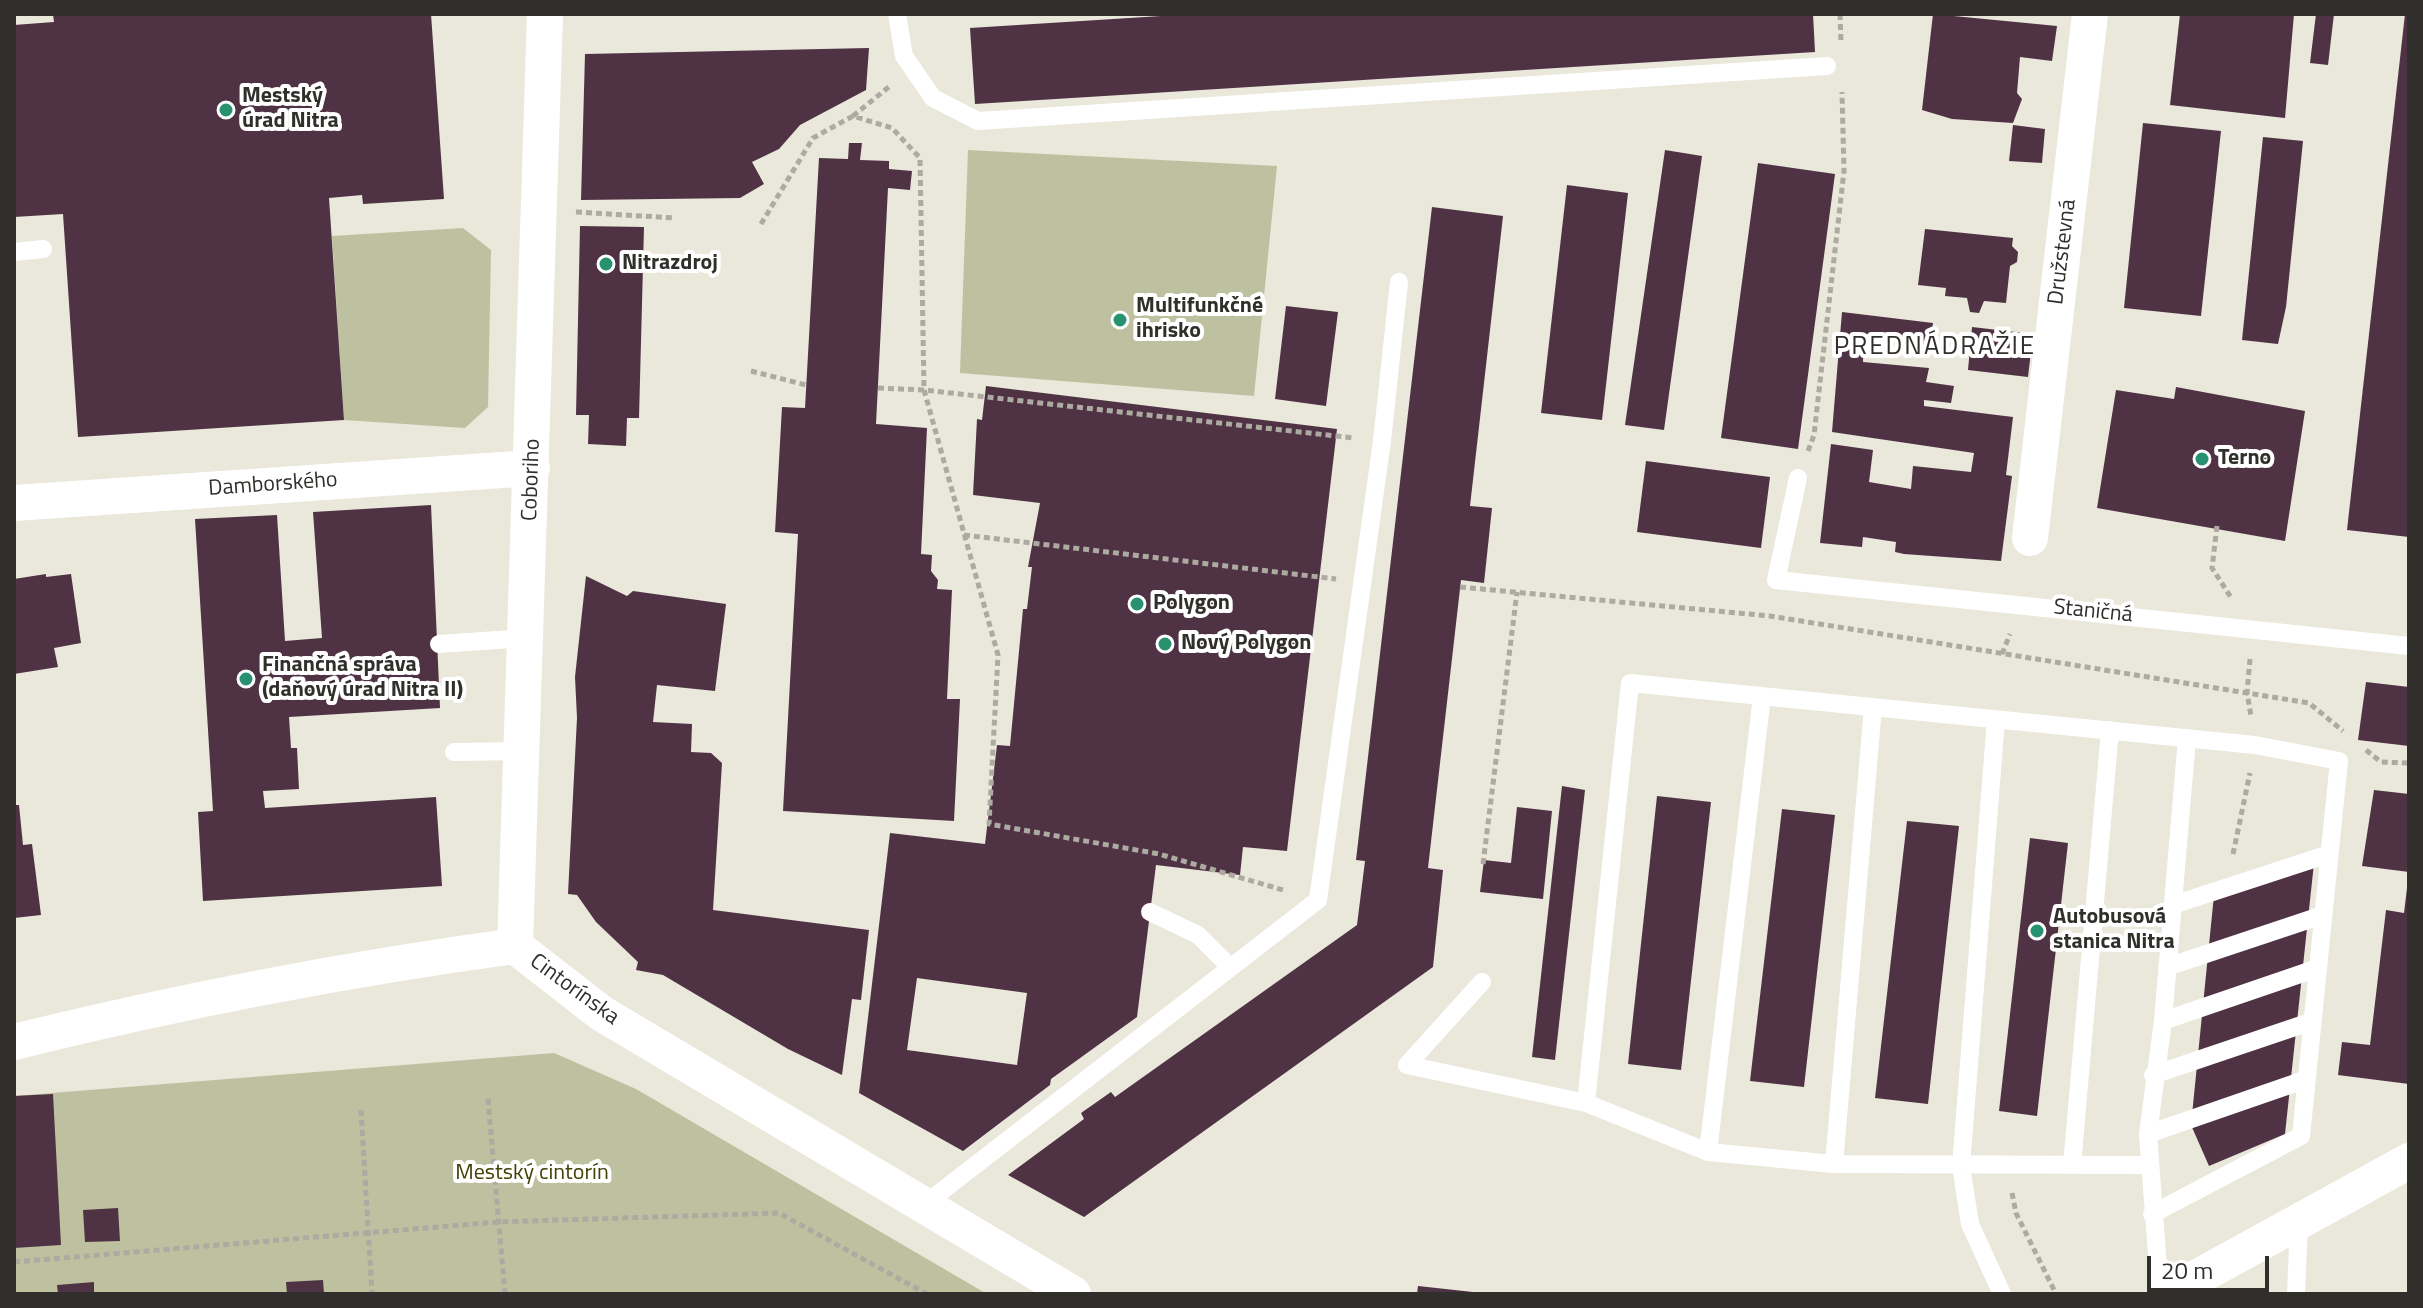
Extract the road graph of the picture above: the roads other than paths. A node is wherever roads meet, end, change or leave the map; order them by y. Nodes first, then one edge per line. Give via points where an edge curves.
1 (545, 14) edge
2 (897, 14) edge
3 (2090, 14) edge
4 (1834, 71) road end
5 (43, 249) dead end
6 (14, 252) edge
7 (1399, 282) dead end
8 (532, 468) junction
9 (1798, 478) dead end
10 (14, 503) edge
11 (2030, 538) dead end
12 (526, 638) junction
13 (439, 644) dead end
14 (2409, 646) edge
15 (1762, 696) junction
16 (1873, 707) junction
17 (1996, 719) junction
18 (2110, 730) junction
19 (2187, 738) junction
20 (522, 751) junction
21 (454, 752) dead end
22 (2329, 854) junction
23 (2173, 905) junction
24 (1150, 912) dead end
25 (2323, 915) junction
26 (515, 946) junction
27 (1230, 967) junction
28 (2167, 967) junction
29 (2318, 968) junction
30 (1482, 982) dead end
31 (2163, 1021) junction
32 (2313, 1021) junction
33 (14, 1042) edge
34 (2153, 1075) junction
35 (2307, 1079) junction
36 (1586, 1103) junction
37 (2148, 1134) junction
38 (1708, 1152) junction
39 (2409, 1161) edge
40 (1834, 1164) junction
41 (2072, 1165) junction
42 (2149, 1165) junction
43 (1961, 1166) junction
44 (925, 1204) junction
45 (2152, 1214) junction
46 (2299, 1222) junction
47 (1073, 1294) edge
48 (2002, 1294) edge
49 (2160, 1294) edge
50 (2167, 1294) edge
51 (2296, 1294) edge

1 - 8 street, Coboriho
2 - 4 lane via 904,56 933,98 978,121
3 - 11 street, Družstevná
5 - 6 lane
7 - 27 lane via 1318,900
8 - 10 street, Damborského
8 - 12 street, Coboriho
9 - 14 lane, Staničná via 1776,580
12 - 13 lane
12 - 20 street, Coboriho
15 - 16 lane
15 - 36 lane via 1630,683
15 - 38 lane
16 - 17 lane
16 - 40 lane
17 - 18 lane
17 - 43 lane
18 - 19 lane
18 - 41 lane
19 - 22 lane via 2339,761
19 - 23 lane
20 - 21 lane
20 - 26 street, Coboriho
22 - 23 lane
22 - 25 lane
23 - 28 lane
24 - 27 lane via 1198,935
25 - 28 lane
25 - 29 lane
26 - 33 street, Cintorínska via 354,968 145,1009
26 - 44 street, Cintorínska via 601,1013
27 - 44 lane
28 - 31 lane
29 - 31 lane
29 - 32 lane
30 - 36 lane via 1407,1065
31 - 34 lane
32 - 34 lane
32 - 35 lane
34 - 37 lane
35 - 37 lane
35 - 45 lane via 2301,1136
36 - 38 lane
37 - 42 lane
38 - 40 lane
39 - 46 street
40 - 43 lane
41 - 42 lane
41 - 43 lane
42 - 45 lane
43 - 48 lane via 1970,1224
44 - 47 street, Cintorínska
45 - 49 lane
46 - 50 street
46 - 51 lane

